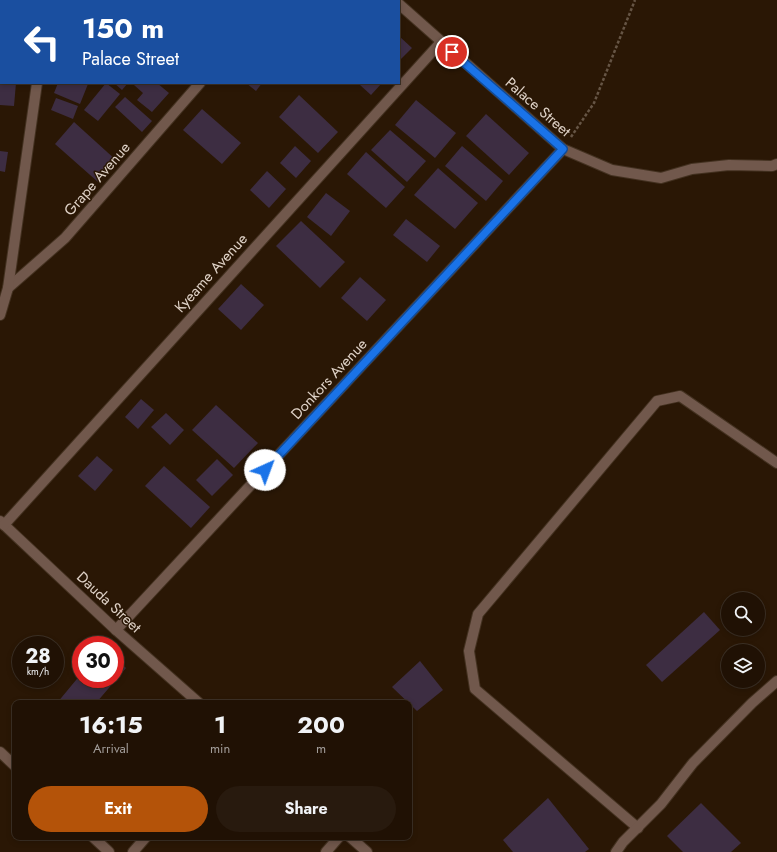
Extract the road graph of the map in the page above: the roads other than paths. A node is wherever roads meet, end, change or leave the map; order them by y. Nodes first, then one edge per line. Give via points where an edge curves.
1 (400, 5) edge
2 (441, 42) junction
3 (37, 84) edge
4 (199, 84) edge
5 (563, 149) junction
6 (777, 164) edge
7 (8, 288) junction
8 (0, 315) edge
9 (777, 463) edge
10 (2, 523) edge
11 (116, 630) junction
12 (777, 680) edge
13 (196, 700) edge
14 (0, 752) edge
15 (12, 763) edge
16 (638, 828) junction
17 (96, 840) edge
18 (143, 840) edge
19 (336, 840) edge
20 (353, 840) edge
21 (109, 852) edge
22 (133, 852) edge
23 (326, 852) edge
24 (367, 852) edge
25 (616, 852) edge

1 - 2 street, Palace Street
2 - 5 street, Palace Street
2 - 10 street, Kyeame Avenue
3 - 7 street
4 - 7 street, Grape Avenue via 65,238
5 - 6 street, Palace Street via 612,170 661,178 728,164
5 - 11 street, Donkors Avenue
7 - 8 street
9 - 16 street via 680,396 657,401 478,614 468,651 475,689
10 - 11 street, Dauda Street
11 - 13 street, Dauda Street
12 - 16 street via 693,763 661,804
14 - 15 street
16 - 25 street
17 - 21 street
18 - 22 street
19 - 23 street
20 - 24 street

